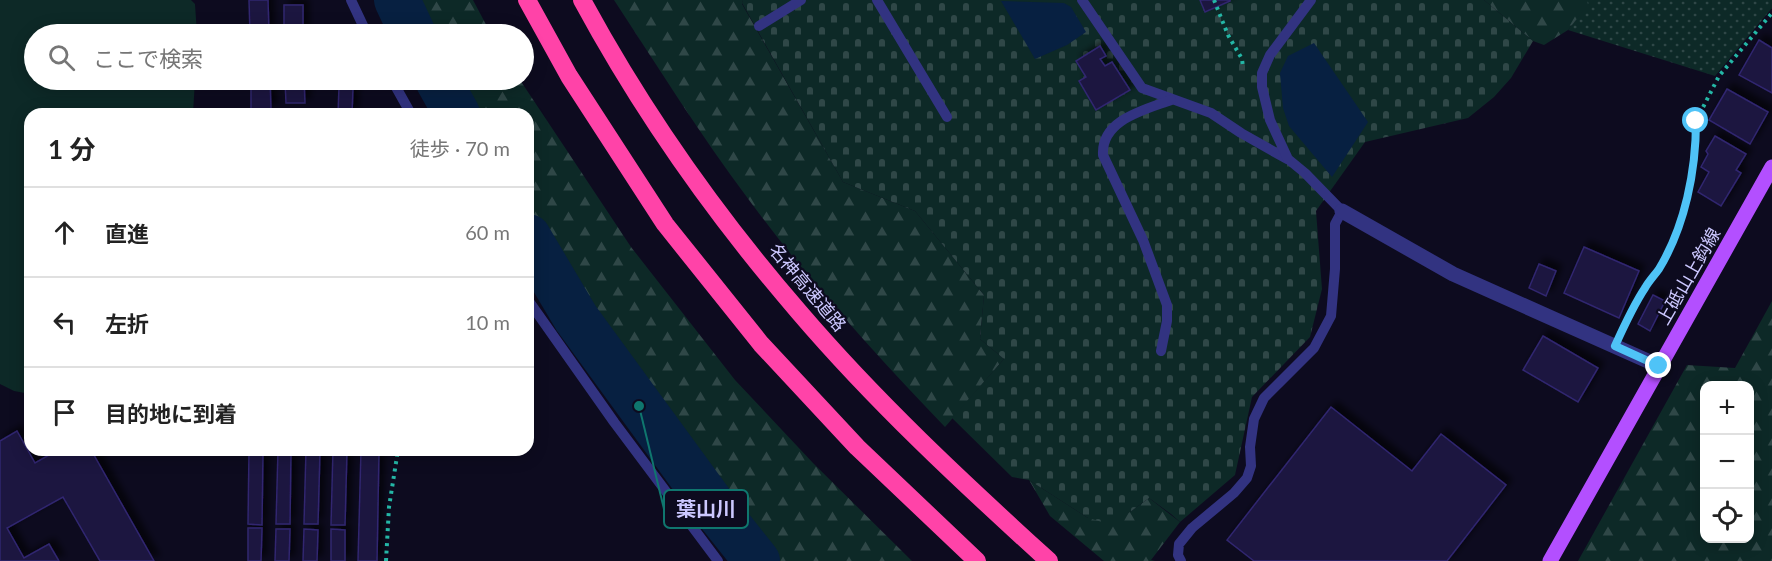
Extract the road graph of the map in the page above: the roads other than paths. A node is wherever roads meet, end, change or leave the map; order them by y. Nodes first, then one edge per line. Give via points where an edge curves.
1 (351, 0) edge
2 (527, 0) edge
3 (582, 0) edge
4 (801, 0) edge
5 (877, 0) edge
6 (1082, 0) edge
7 (1311, 0) edge
8 (362, 24) edge
9 (759, 26) dead end
10 (398, 90) edge
11 (1171, 100) junction
12 (408, 108) edge
13 (947, 117) dead end
14 (1288, 159) junction
15 (1772, 167) edge
16 (1342, 212) junction
17 (534, 309) edge
18 (1161, 351) dead end
19 (1659, 366) junction
20 (718, 561) edge
21 (977, 561) edge
22 (1049, 561) edge
23 (1182, 561) edge
24 (1550, 561) edge

1 - 8 lane
2 - 21 highway via 569,76 665,224 761,344 857,447
3 - 22 highway, 名神高速道路 via 609,50 705,195 799,312 891,412
4 - 9 lane
5 - 13 lane
6 - 11 lane via 1142,88
7 - 14 lane via 1270,55 1262,73 1270,120
10 - 12 lane
11 - 14 lane via 1211,113
11 - 18 lane via 1121,121 1102,144 1103,155 1143,240 1167,305
14 - 16 lane
15 - 19 main road, 上砥山上鈎線
16 - 19 street via 1453,274
16 - 23 lane via 1335,224 1331,316 1314,348 1264,398 1254,419 1247,478 1179,544
17 - 20 lane
19 - 24 main road, 上砥山上鈎線

